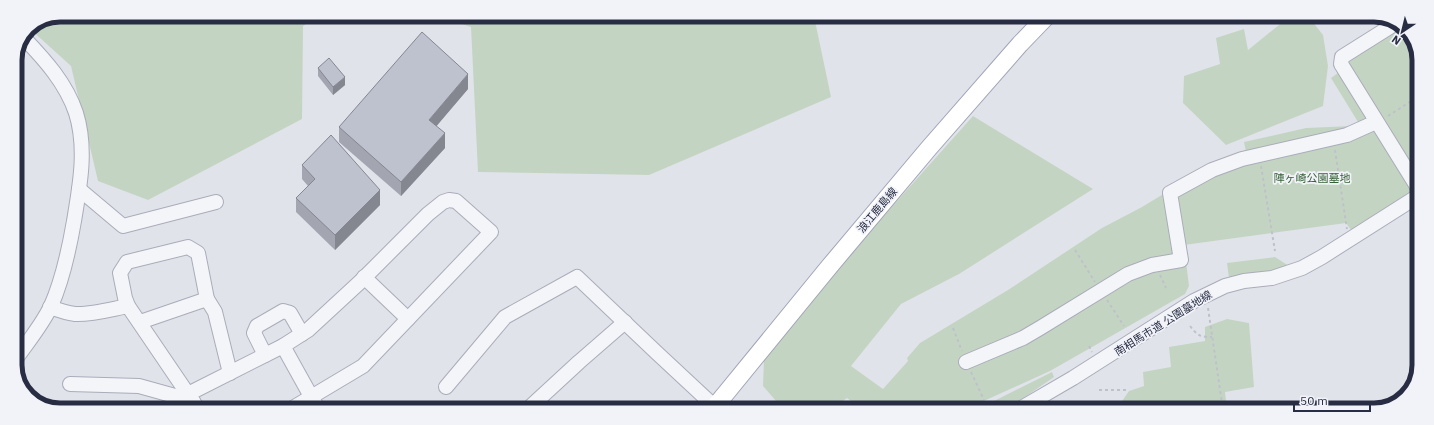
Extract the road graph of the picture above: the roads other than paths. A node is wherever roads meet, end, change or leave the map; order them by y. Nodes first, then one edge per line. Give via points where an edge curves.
1 (1041, 22) edge
2 (1391, 26) edge
3 (27, 41) edge
4 (1376, 122) junction
5 (1412, 179) edge
6 (79, 189) junction
7 (1412, 200) edge
8 (216, 202) dead end
9 (364, 277) junction
10 (207, 299) junction
11 (128, 306) junction
12 (50, 307) junction
13 (408, 319) junction
14 (140, 322) junction
15 (625, 322) junction
16 (302, 334) junction
17 (283, 346) junction
18 (22, 349) edge
19 (265, 355) junction
20 (966, 362) dead end
21 (230, 373) junction
22 (70, 384) dead end
23 (446, 387) dead end
24 (312, 396) junction
25 (193, 401) edge
26 (301, 403) edge
27 (315, 403) edge
28 (535, 403) edge
29 (709, 403) edge
30 (718, 403) edge
31 (1030, 403) edge

1 - 30 main road, 浪江鹿島線 via 828,267
2 - 4 street via 1342,57 1340,64
3 - 6 street via 56,74 76,112 82,142
4 - 5 street
4 - 20 street via 1355,133 1242,159 1212,170 1170,193 1181,260 1152,265 1128,274 1023,338
6 - 8 street via 123,226
6 - 12 street via 65,268
7 - 31 street, 南相馬市道 公園墓地線 via 1302,268 1272,278 1236,283 1206,295
9 - 13 street
9 - 13 street via 443,202 456,201 491,232
9 - 16 street
10 - 11 street via 198,253 188,247 127,262 120,273
10 - 14 street
10 - 21 street via 215,312
11 - 12 street via 75,314
11 - 14 street
12 - 18 street
13 - 24 street via 363,366
14 - 25 street
15 - 23 street via 577,277 573,278 506,317
15 - 28 street
15 - 29 street
16 - 17 street
16 - 19 street via 290,314 283,311 257,326 254,333
17 - 19 street
17 - 24 street
19 - 21 street
21 - 25 street
22 - 25 street via 139,386
24 - 26 street
24 - 27 street

